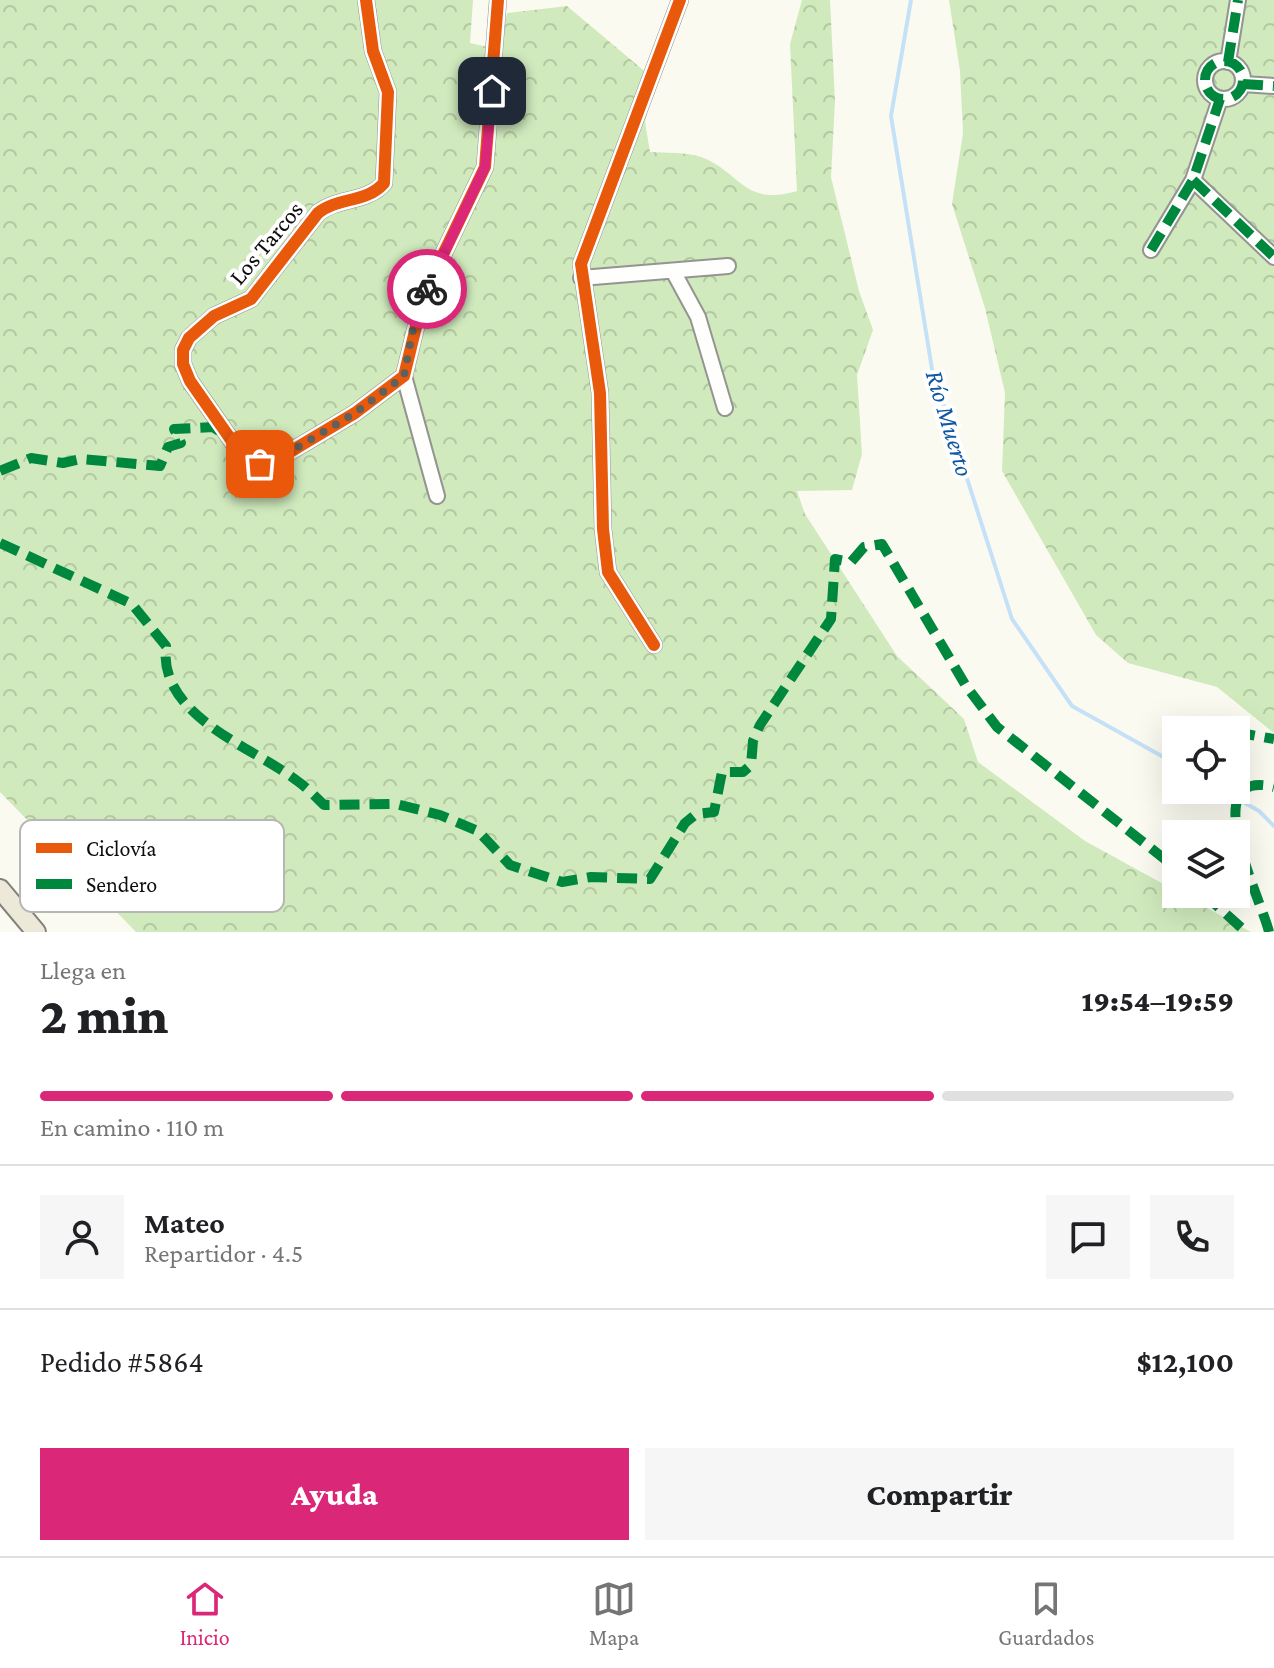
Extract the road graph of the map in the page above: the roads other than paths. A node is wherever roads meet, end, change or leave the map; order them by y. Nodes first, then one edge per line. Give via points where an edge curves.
1 (366, 0) edge
2 (498, 0) edge
3 (680, 0) edge
4 (1238, 0) edge
5 (1228, 62) junction
6 (1243, 84) junction
7 (1274, 86) edge
8 (1220, 99) junction
9 (1193, 180) junction
10 (1151, 250) dead end
11 (1274, 257) edge
12 (728, 266) dead end
13 (673, 271) junction
14 (581, 278) junction
15 (404, 376) junction
16 (725, 408) dead end
17 (437, 496) dead end
18 (654, 645) dead end
19 (0, 889) edge
20 (36, 932) edge

1 - 15 street, Los Tarcos via 373,51 388,92 384,183 376,192 328,205 318,213 251,299 214,316 189,338 183,364 241,454 260,464 273,462 355,413
2 - 15 street via 485,167 424,294
3 - 14 street via 583,251
4 - 5 street
5 - 6 street via 1241,71
5 - 8 street via 1212,65 1206,76 1207,88
6 - 7 street
6 - 8 street via 1237,94
8 - 9 street
9 - 10 street
9 - 11 street
12 - 13 street
13 - 14 street
13 - 16 street via 698,317
14 - 18 street via 600,393 608,572
15 - 17 street
19 - 20 main road

